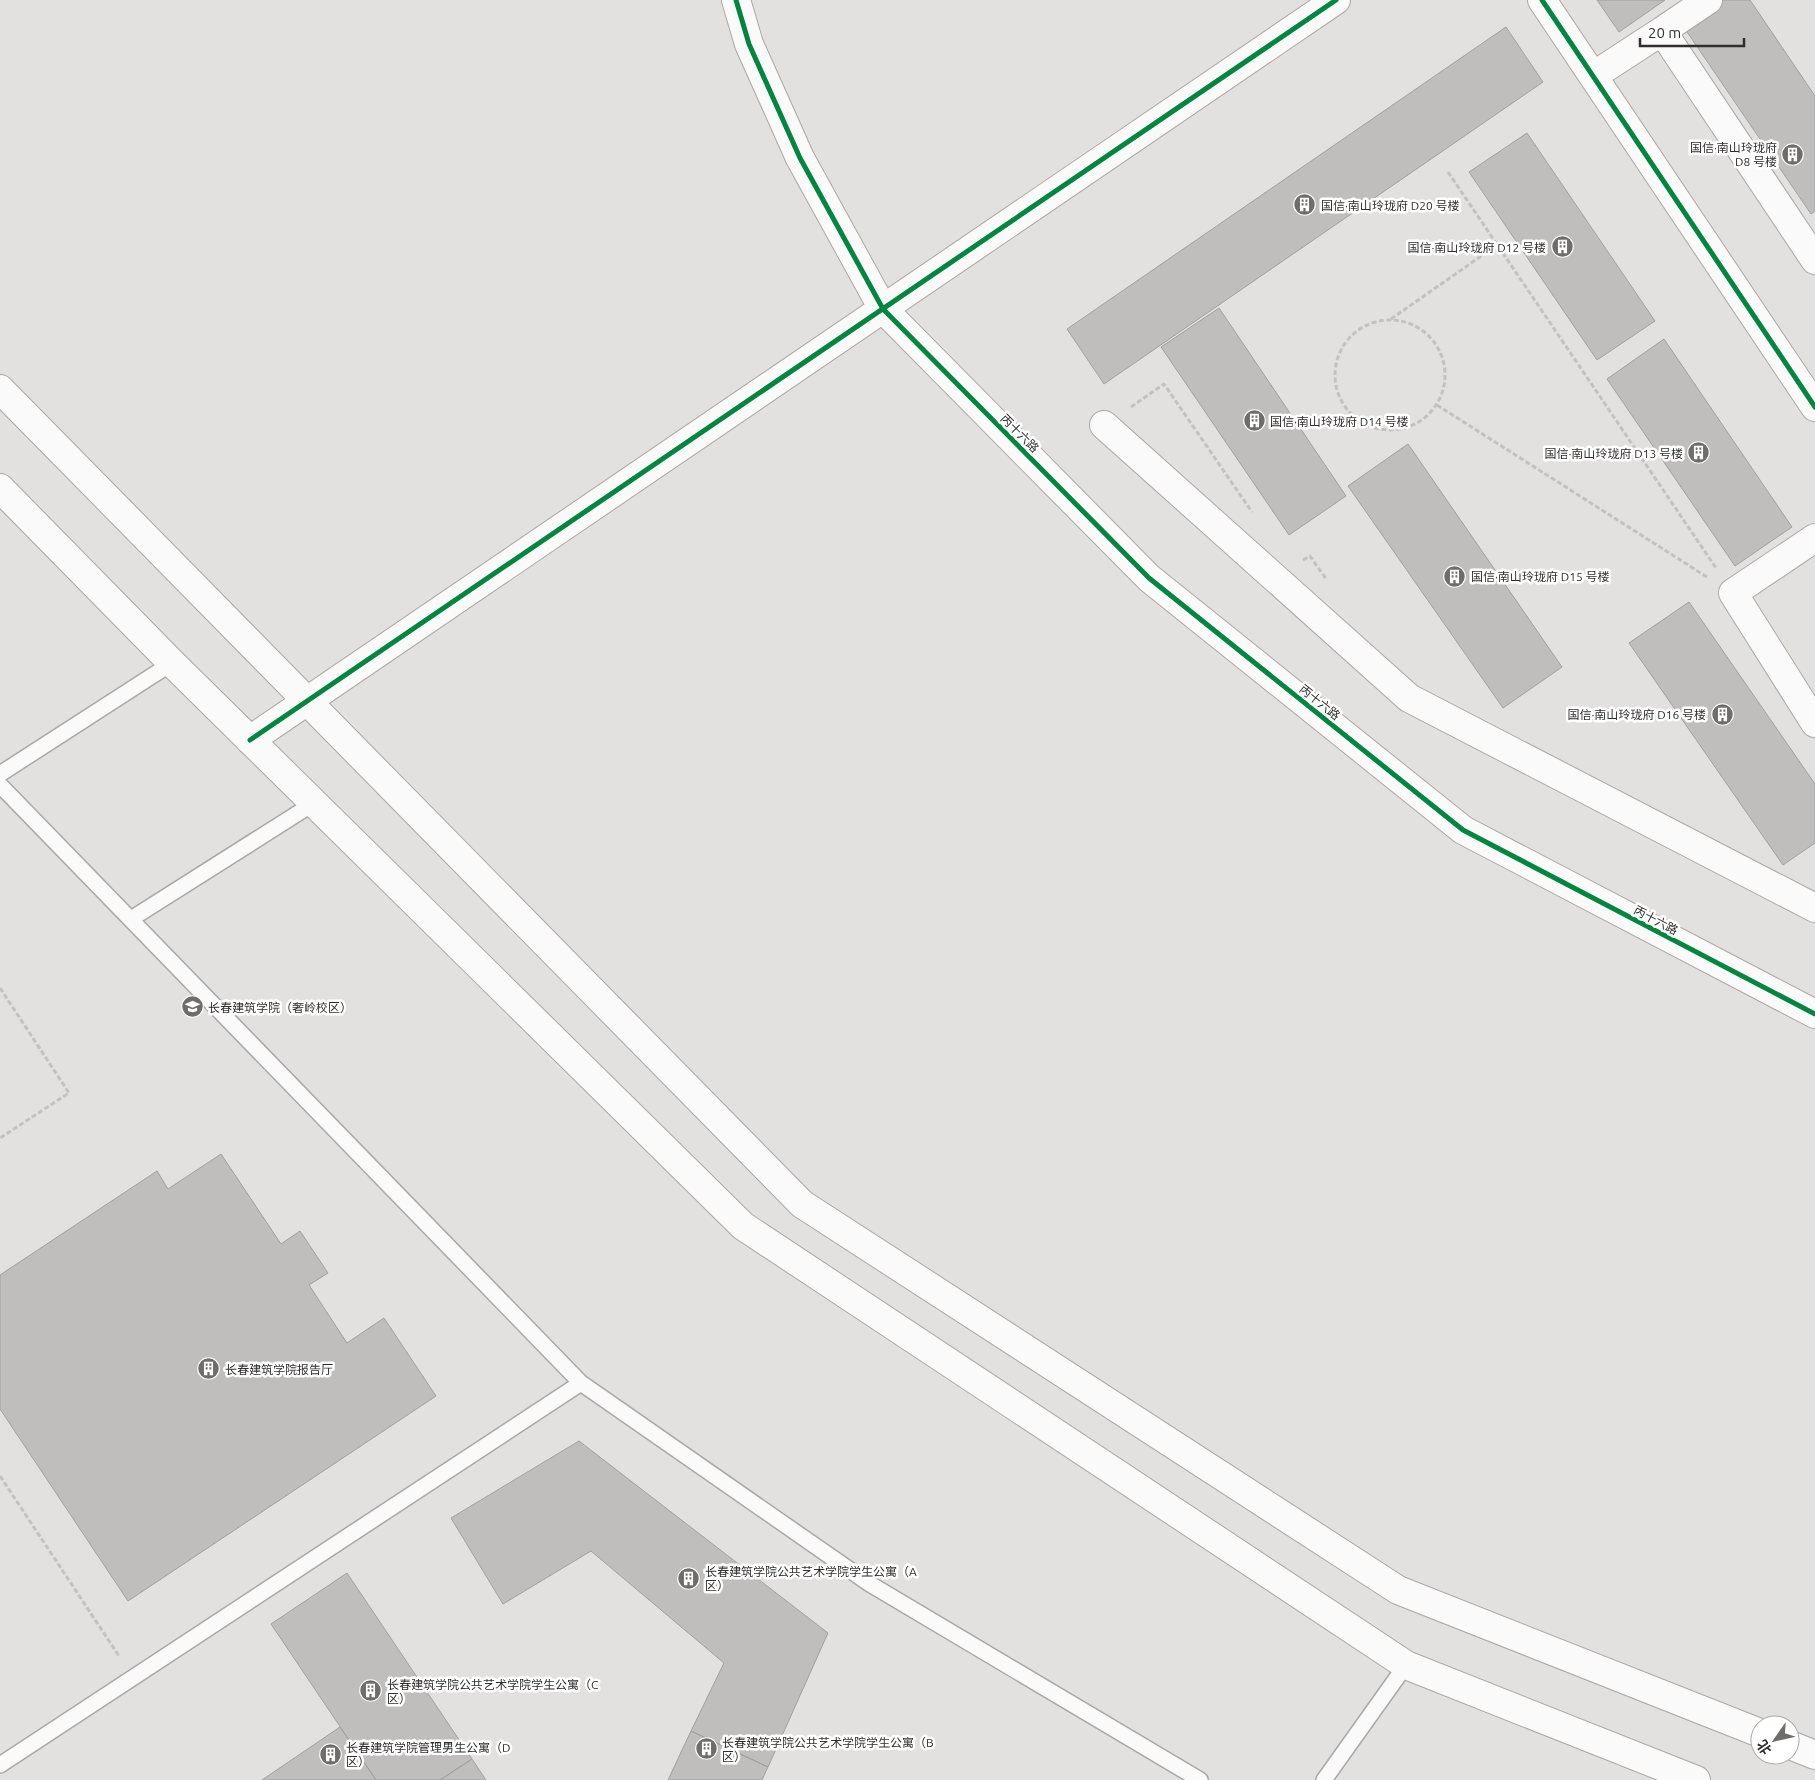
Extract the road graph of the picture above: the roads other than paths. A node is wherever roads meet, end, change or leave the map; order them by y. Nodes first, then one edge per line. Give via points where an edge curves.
1 (736, 0) edge
2 (1336, 0) edge
3 (1542, 0) edge
4 (1708, 0) edge
5 (1662, 31) junction
6 (1594, 76) junction
7 (1815, 260) edge
8 (883, 309) junction
9 (0, 388) edge
10 (1815, 407) edge
11 (1104, 425) dead end
12 (0, 488) edge
13 (1815, 538) edge
14 (172, 663) junction
15 (308, 701) junction
16 (1815, 723) edge
17 (250, 740) junction
18 (0, 774) edge
19 (0, 785) edge
20 (314, 803) junction
21 (1815, 908) edge
22 (131, 919) junction
23 (1815, 1014) edge
24 (580, 1383) junction
25 (1406, 1665) junction
26 (1750, 1729) edge
27 (1800, 1749) edge
28 (1815, 1755) edge
29 (0, 1765) edge
30 (1200, 1780) edge
31 (1324, 1780) edge
32 (1696, 1780) edge

1 - 8 street, 丙十六路 via 749,44 800,158
2 - 8 street
3 - 6 street
4 - 5 street
5 - 6 street
5 - 7 street
6 - 10 street
8 - 15 street
8 - 23 street, 丙十六路 via 1149,578 1462,830
9 - 15 street
11 - 21 street via 1409,698
12 - 14 street
13 - 16 street via 1733,593
14 - 17 street
14 - 18 lane
15 - 17 street
15 - 26 street via 802,1204 1398,1590
17 - 20 street
19 - 22 lane
20 - 22 lane
20 - 25 street via 743,1226
22 - 24 lane
24 - 29 lane
24 - 30 lane via 870,1584
25 - 31 lane
25 - 32 street
27 - 28 street

